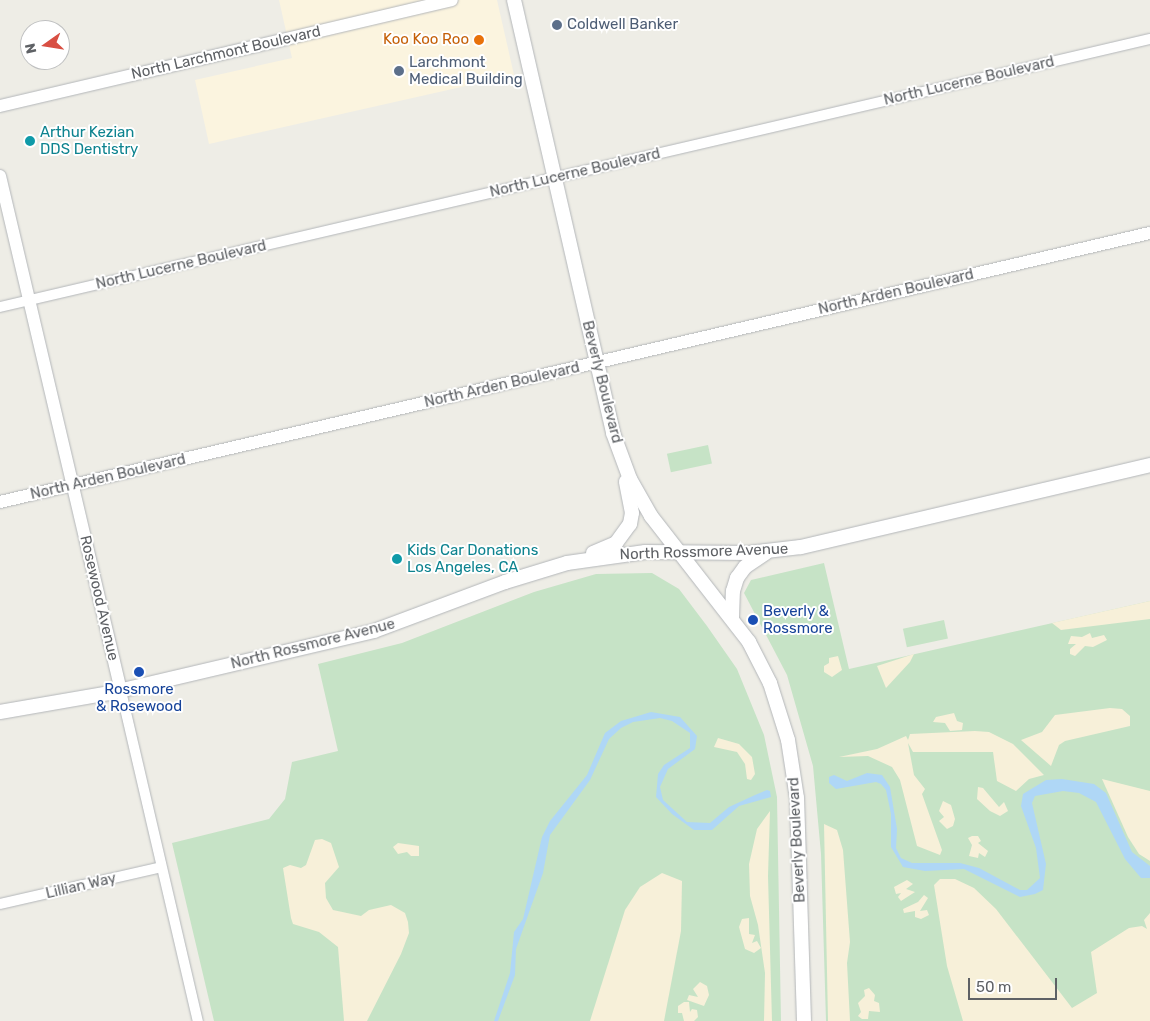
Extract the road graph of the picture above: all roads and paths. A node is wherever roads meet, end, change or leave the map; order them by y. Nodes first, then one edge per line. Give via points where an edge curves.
1 (452, 0) edge
2 (514, 0) edge
3 (1150, 39) edge
4 (0, 106) edge
5 (0, 176) edge
6 (554, 178) junction
7 (1150, 233) edge
8 (29, 301) junction
9 (0, 308) edge
10 (597, 363) junction
11 (613, 433) junction
12 (1150, 465) edge
13 (72, 485) junction
14 (0, 502) edge
15 (768, 552) junction
16 (680, 553) junction
17 (567, 563) junction
18 (732, 617) junction
19 (121, 691) junction
20 (0, 712) edge
21 (161, 867) junction
22 (0, 904) edge
23 (198, 1021) edge
24 (804, 1021) edge

1 - 4 street, North Larchmont Boulevard
2 - 6 main road, Beverly Boulevard
3 - 6 street, North Lucerne Boulevard
5 - 8 street, Rosewood Avenue
6 - 8 street, North Lucerne Boulevard
6 - 10 main road, Beverly Boulevard
7 - 10 street, North Arden Boulevard
8 - 9 street, North Lucerne Boulevard
8 - 13 street, Rosewood Avenue
10 - 11 main road, Beverly Boulevard
10 - 13 street, North Arden Boulevard
11 - 16 main road, Beverly Boulevard via 641,499
11 - 17 main road via 631,501 630,524 616,543
12 - 15 main road, North Rossmore Avenue
13 - 14 street, North Arden Boulevard
13 - 19 street, Rosewood Avenue
15 - 16 main road, North Rossmore Avenue
15 - 18 main road via 745,567 737,578 732,591
16 - 17 main road, North Rossmore Avenue via 625,554
16 - 18 main road, Beverly Boulevard
17 - 19 main road, North Rossmore Avenue via 512,579 374,631
18 - 24 main road, Beverly Boulevard via 770,683 788,740 795,776
19 - 20 main road, North Rossmore Avenue
19 - 21 street, Rosewood Avenue
21 - 22 street, Lillian Way
21 - 23 street, Rosewood Avenue

